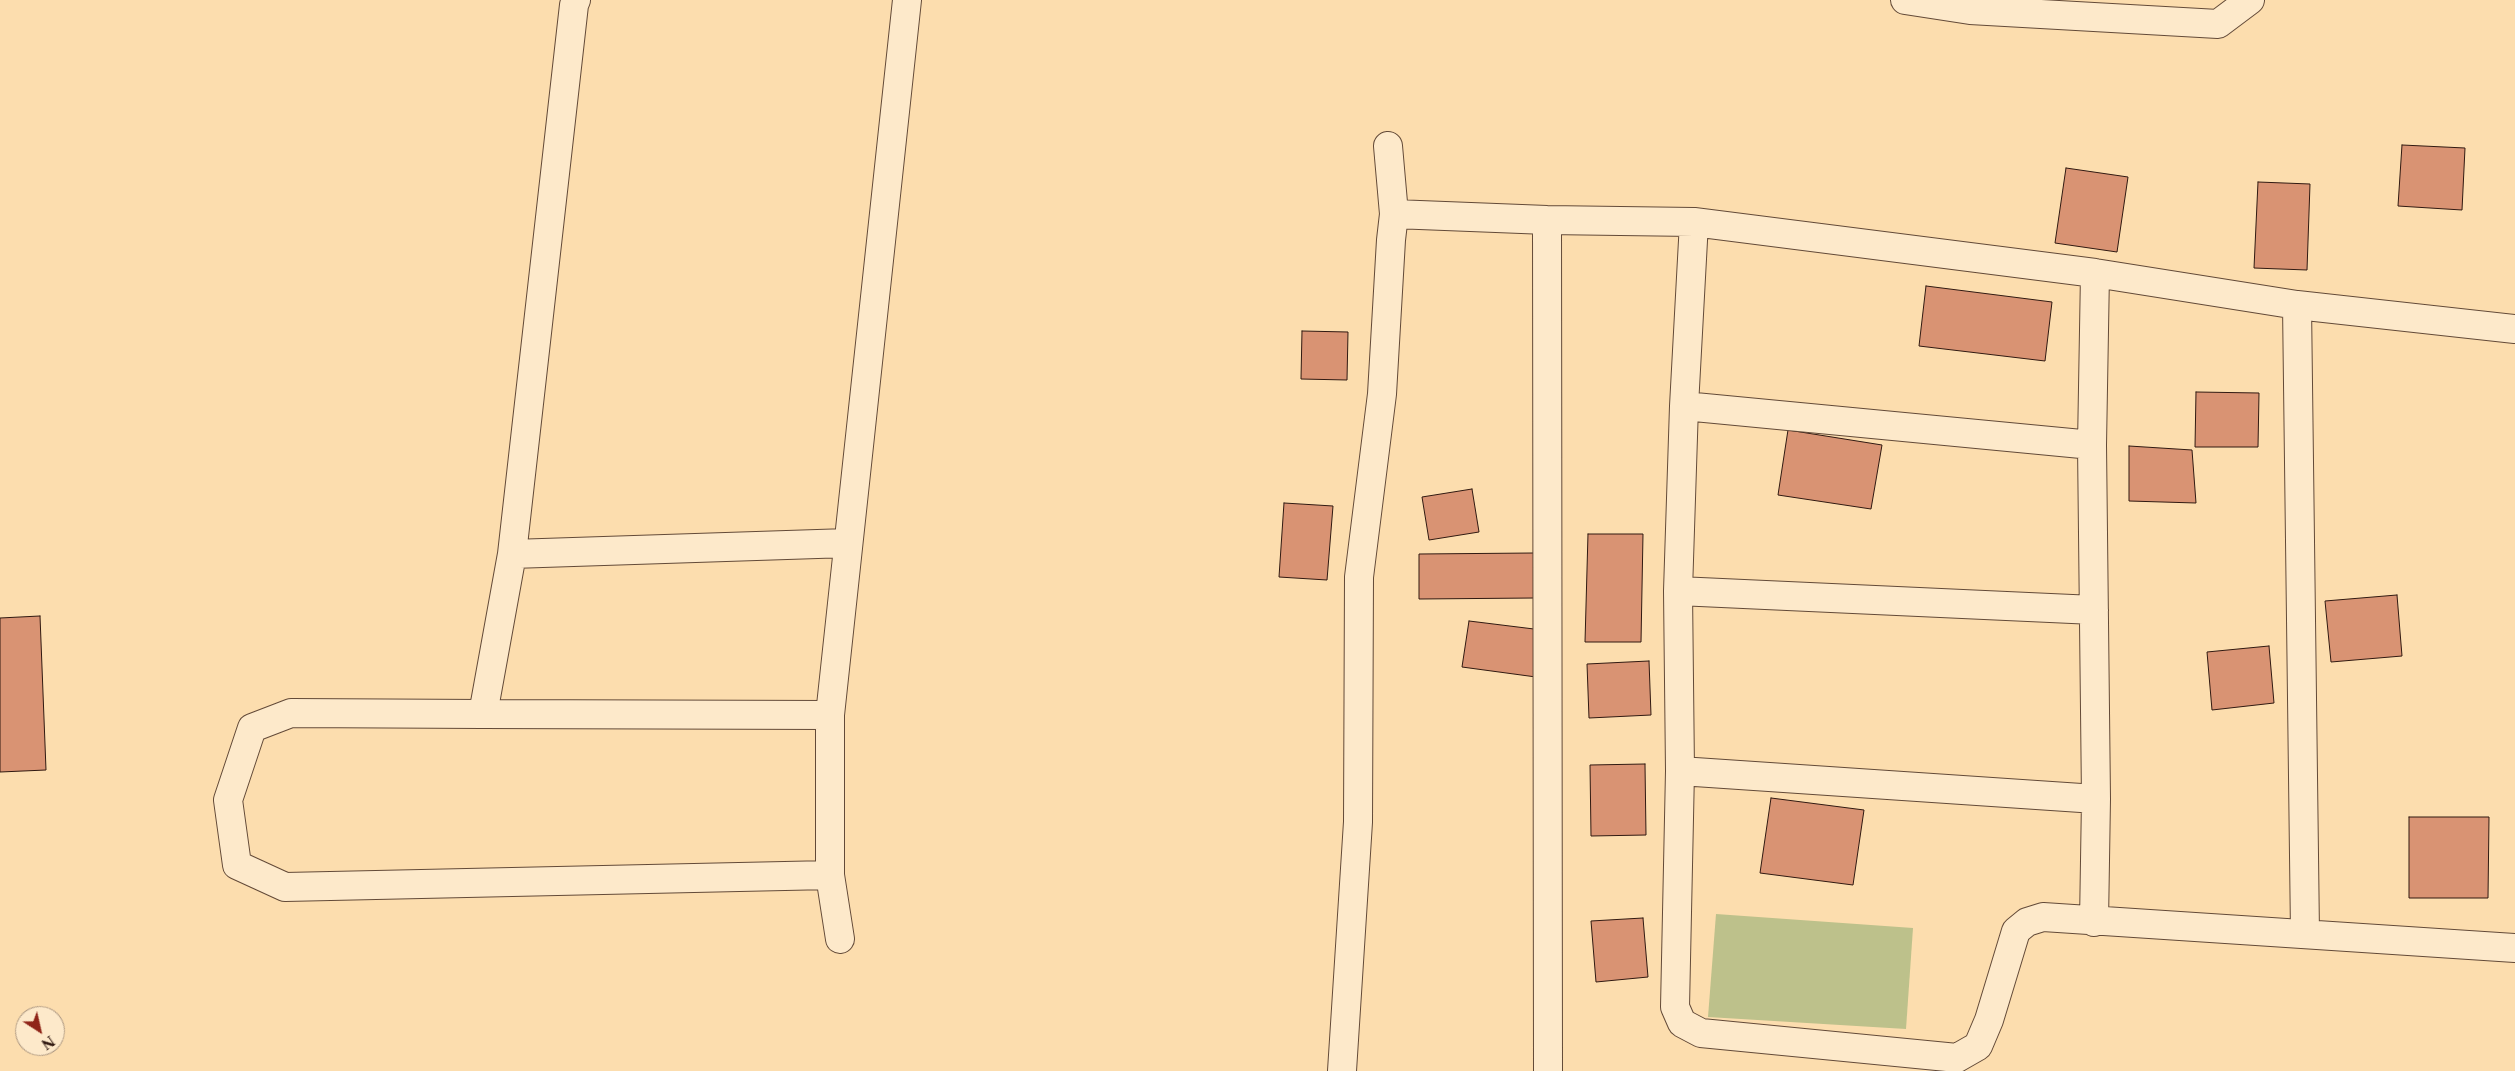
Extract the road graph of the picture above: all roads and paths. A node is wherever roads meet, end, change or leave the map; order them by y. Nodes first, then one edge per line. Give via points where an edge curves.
1 (576, 0) edge
2 (907, 0) edge
3 (1905, 0) edge
4 (2250, 0) edge
5 (1970, 5) edge
6 (1388, 146) dead end
7 (1394, 214) junction
8 (1547, 220) junction
9 (1694, 222) junction
10 (2095, 273) junction
11 (2297, 305) junction
12 (2515, 329) edge
13 (1684, 406) junction
14 (2092, 445) junction
15 (848, 542) junction
16 (512, 554) junction
17 (1678, 591) junction
18 (2094, 610) junction
19 (483, 714) junction
20 (830, 715) junction
21 (1680, 771) junction
22 (2096, 799) junction
23 (830, 875) junction
24 (2094, 922) junction
25 (2305, 933) junction
26 (840, 939) dead end
27 (2515, 948) edge
28 (1342, 1071) edge
29 (1548, 1071) edge

1 - 16 street
2 - 15 street
3 - 5 street
4 - 5 street via 2218,24
6 - 7 street
7 - 8 street
7 - 28 street via 1382,394 1359,577 1358,822
8 - 9 street
8 - 29 street
9 - 10 street
9 - 13 street
10 - 11 street
10 - 14 street
11 - 12 street
11 - 25 street
13 - 14 street
13 - 17 street
14 - 18 street
15 - 16 street
15 - 20 street
16 - 19 street
17 - 18 street
17 - 21 street
18 - 22 street
19 - 20 street
19 - 23 street via 291,713 252,728 228,800 237,865 285,887
20 - 23 street
21 - 22 street
21 - 24 street via 1675,1007 1682,1023 1701,1033 1957,1058 1978,1046 2016,932 2027,922 2043,918
22 - 24 street
23 - 26 street
24 - 25 street
25 - 27 street

